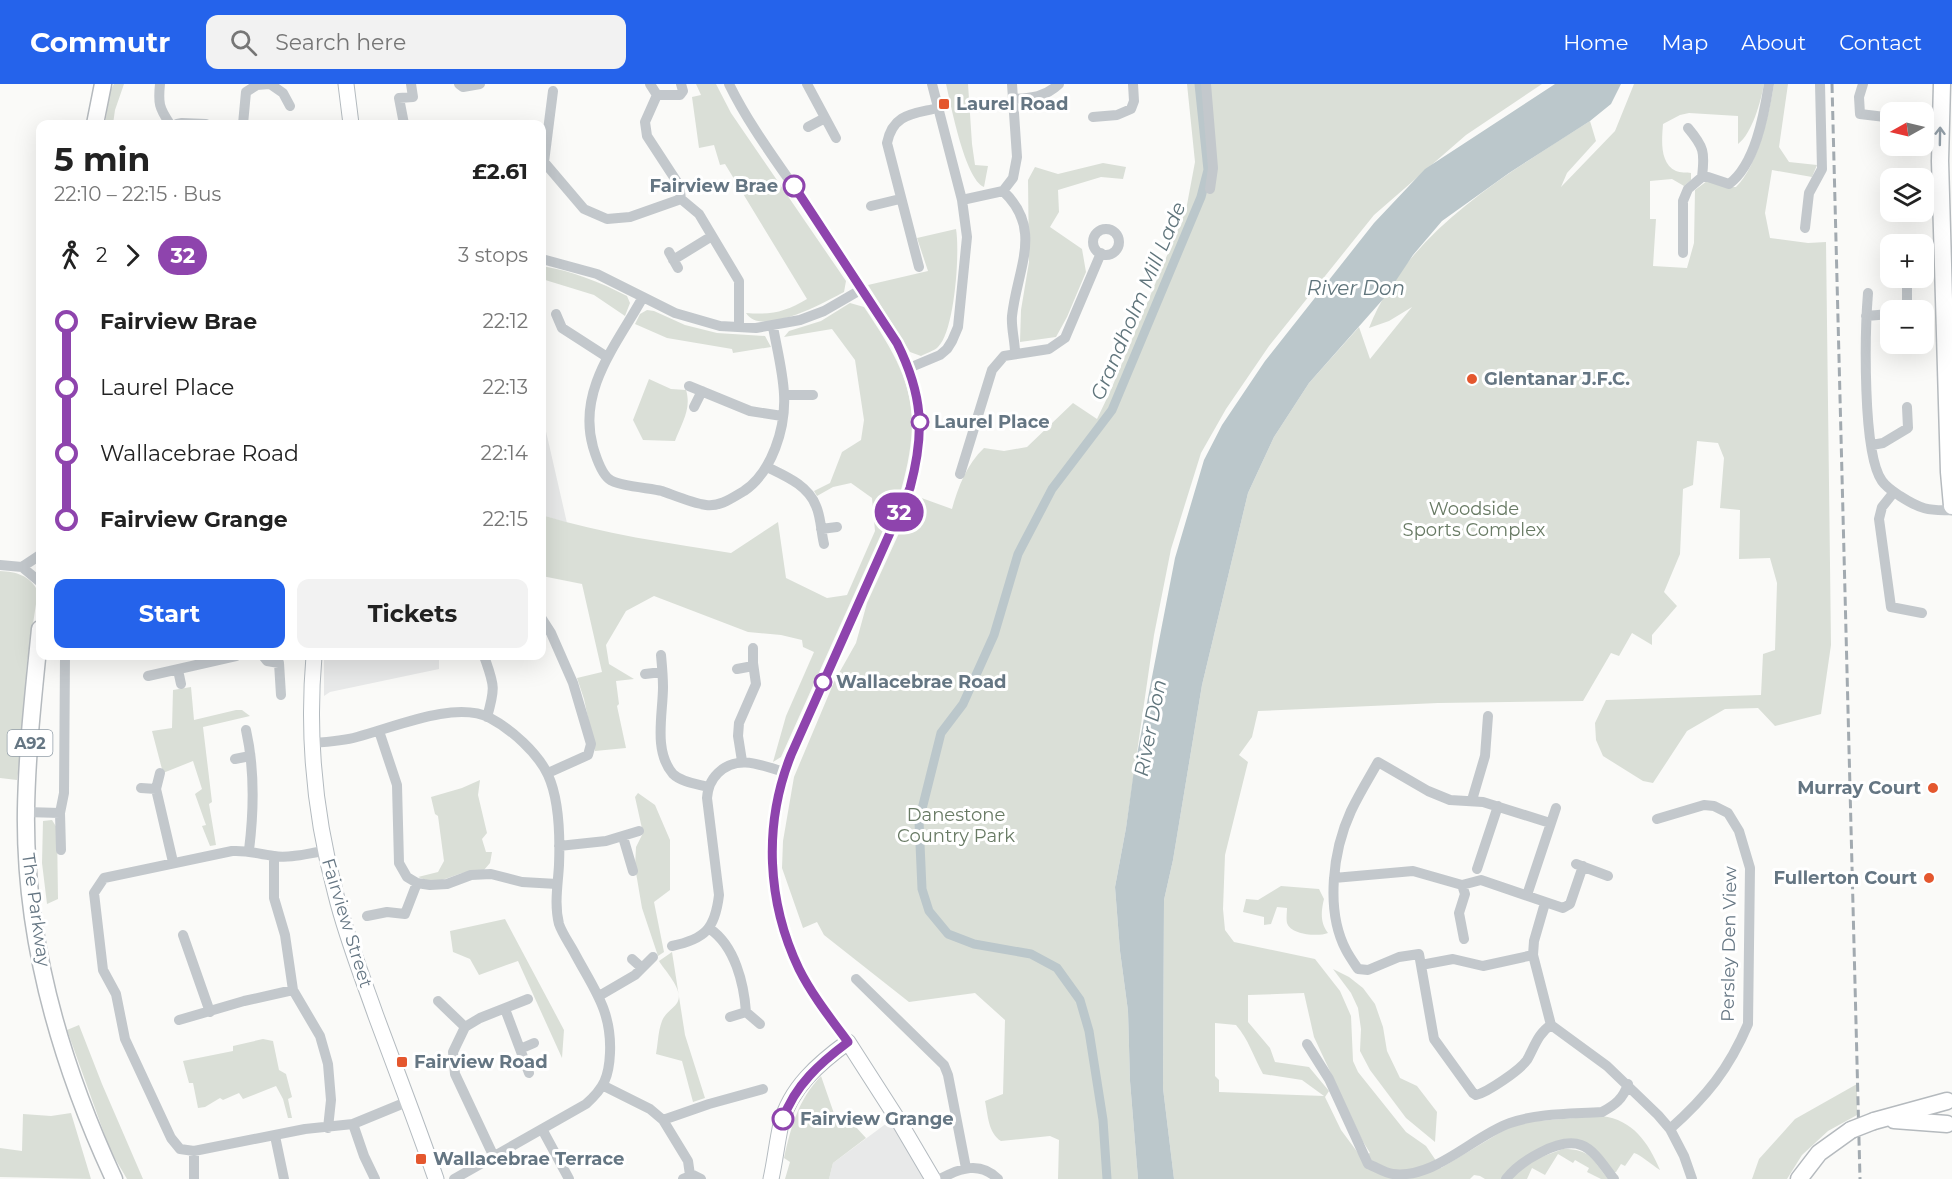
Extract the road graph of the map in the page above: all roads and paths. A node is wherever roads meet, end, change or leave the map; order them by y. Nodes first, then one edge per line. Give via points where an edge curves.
1 (94, 84) edge
2 (103, 84) edge
3 (160, 84) edge
4 (268, 84) edge
5 (346, 84) edge
6 (411, 84) edge
7 (459, 84) edge
8 (480, 84) edge
9 (650, 84) edge
10 (681, 84) edge
11 (729, 84) edge
12 (807, 84) edge
13 (932, 84) edge
14 (1012, 84) edge
15 (1059, 84) edge
16 (1133, 84) edge
17 (1206, 84) edge
18 (1769, 84) edge
19 (1820, 84) edge
20 (1863, 84) edge
21 (1942, 84) edge
22 (553, 91) dead end
23 (657, 95) junction
24 (1013, 99) junction
25 (290, 106) dead end
26 (938, 108) junction
27 (96, 116) edge
28 (1880, 116) edge
29 (1093, 117) dead end
30 (825, 118) junction
31 (167, 120) edge
32 (243, 120) edge
33 (350, 120) edge
34 (403, 120) edge
35 (808, 127) dead end
36 (1688, 128) dead end
37 (836, 138) dead end
38 (546, 141) edge
39 (546, 166) edge
40 (1702, 177) junction
41 (1946, 188) edge
42 (1210, 189) dead end
43 (1003, 191) junction
44 (681, 199) junction
45 (900, 199) junction
46 (962, 201) junction
47 (871, 206) dead end
48 (1805, 228) dead end
49 (711, 236) junction
50 (1101, 253) dead end
51 (1683, 253) dead end
52 (546, 260) edge
53 (674, 260) dead end
54 (919, 267) dead end
55 (861, 289) junction
56 (1868, 293) dead end
57 (643, 297) junction
58 (556, 314) dead end
59 (1880, 315) edge
60 (1866, 316) junction
61 (739, 327) junction
62 (773, 327) junction
63 (1015, 353) junction
64 (608, 357) junction
65 (909, 368) junction
66 (689, 386) dead end
67 (702, 392) junction
68 (784, 395) junction
69 (813, 395) dead end
70 (694, 407) dead end
71 (1907, 407) dead end
72 (782, 416) junction
73 (1872, 445) junction
74 (767, 467) junction
75 (960, 474) dead end
76 (1894, 492) junction
77 (1952, 508) edge
78 (837, 527) dead end
79 (821, 529) junction
80 (824, 544) dead end
81 (36, 558) edge
82 (0, 565) edge
83 (22, 567) junction
84 (36, 579) edge
85 (1922, 613) dead end
86 (546, 625) edge
87 (753, 648) dead end
88 (661, 655) dead end
89 (37, 660) edge
90 (65, 660) edge
91 (219, 660) edge
92 (266, 660) edge
93 (314, 660) edge
94 (485, 660) edge
95 (753, 666) junction
96 (737, 669) dead end
97 (178, 670) junction
98 (662, 672) junction
99 (645, 674) dead end
100 (148, 676) dead end
101 (181, 684) dead end
102 (281, 695) dead end
103 (1488, 716) dead end
104 (487, 717) junction
105 (246, 730) dead end
106 (379, 731) junction
107 (312, 743) junction
108 (250, 756) junction
109 (235, 759) dead end
110 (742, 761) junction
111 (784, 772) junction
112 (160, 773) dead end
113 (548, 773) junction
114 (708, 787) junction
115 (141, 788) dead end
116 (156, 789) junction
117 (1472, 800) junction
118 (1498, 806) junction
119 (1556, 808) dead end
120 (26, 812) junction
121 (60, 813) junction
122 (1657, 819) dead end
123 (1550, 823) junction
124 (639, 831) dead end
125 (623, 837) junction
126 (559, 846) junction
127 (61, 850) dead end
128 (249, 850) junction
129 (325, 851) junction
130 (274, 857) junction
131 (173, 862) junction
132 (1477, 869) dead end
133 (633, 871) dead end
134 (1608, 876) dead end
135 (1334, 878) junction
136 (417, 883) junction
137 (557, 884) junction
138 (1462, 885) junction
139 (1527, 894) junction
140 (1545, 903) junction
141 (368, 916) dead end
142 (710, 929) junction
143 (183, 935) dead end
144 (1464, 939) dead end
145 (672, 946) dead end
146 (1533, 955) junction
147 (653, 957) dead end
148 (632, 959) dead end
149 (1420, 959) junction
150 (642, 968) junction
151 (856, 979) dead end
152 (293, 990) junction
153 (599, 996) junction
154 (528, 999) dead end
155 (438, 1001) dead end
156 (505, 1009) junction
157 (210, 1012) junction
158 (746, 1012) junction
159 (730, 1017) dead end
160 (179, 1020) dead end
161 (760, 1024) dead end
162 (1551, 1025) junction
163 (465, 1027) junction
164 (848, 1042) junction
165 (534, 1043) dead end
166 (1307, 1044) dead end
167 (520, 1049) junction
168 (529, 1072) dead end
169 (1628, 1084) junction
170 (604, 1086) junction
171 (763, 1089) dead end
172 (1950, 1098) edge
173 (408, 1101) junction
174 (663, 1120) junction
175 (1880, 1120) junction
176 (353, 1124) junction
177 (328, 1128) junction
178 (542, 1129) junction
179 (1670, 1129) junction
180 (1950, 1130) edge
181 (275, 1136) junction
182 (194, 1151) junction
183 (494, 1157) junction
184 (966, 1168) junction
185 (1381, 1174) edge
186 (687, 1177) edge
187 (114, 1179) edge
188 (194, 1179) edge
189 (284, 1179) edge
190 (375, 1179) edge
191 (435, 1179) edge
192 (454, 1179) edge
193 (569, 1179) edge
194 (701, 1179) edge
195 (771, 1179) edge
196 (933, 1179) edge
197 (940, 1179) edge
198 (999, 1179) edge
199 (1506, 1179) edge
200 (1614, 1179) edge
201 (1692, 1179) edge
202 (1799, 1179) edge

1 - 27 main road
2 - 27 main road
3 - 31 street via 158,101
4 - 25 street via 284,93
4 - 32 street via 246,92
5 - 33 street
6 - 34 street via 413,97 399,98
7 - 8 street
9 - 23 street
10 - 23 street via 681,95
11 - 55 street via 743,112
12 - 30 street
13 - 26 street
14 - 24 street
15 - 24 street via 1042,95
16 - 29 street via 1131,109
17 - 42 street via 1213,168
18 - 40 street via 1746,166 1729,184
19 - 48 street via 1822,169 1809,193
20 - 28 street via 1860,114
41 -> 21 main road
22 - 38 street
23 - 44 street via 645,122 647,136 679,185
24 - 43 street via 1017,157 1013,178
26 - 45 street via 900,118 889,133 887,143
26 - 46 street
30 - 35 street
30 - 37 street
36 - 40 street via 1701,143
39 - 44 street via 584,209 607,219 630,217
40 - 51 street via 1688,189 1683,201
41 - 77 main road
43 - 46 street
43 - 63 street via 1022,215 1026,230 1012,317
44 - 49 street via 699,214
45 - 47 street
45 - 54 street
46 - 65 street via 967,237 958,327 940,355
49 - 53 street
49 - 61 street via 739,281
50 - 63 street via 1065,338 1049,349
52 - 57 street via 597,274
55 - 62 street via 824,311
55 - 65 street
56 - 60 street
57 - 61 street via 705,323
57 - 64 street
58 - 64 street via 562,328
59 - 60 street
60 - 73 street
61 - 62 street
62 - 68 street
63 - 75 street via 1004,356 992,370 975,448
64 - 74 street via 596,381 590,426 596,458 609,479 706,505 731,499 756,483
65 - 111 street via 917,392 920,434 910,488
66 - 67 street
67 - 70 street
67 - 72 street via 750,411
68 - 69 street
68 - 72 street
71 - 73 street via 1908,428
72 - 74 street
73 - 76 street via 1881,479
74 - 79 street via 805,490 816,506
76 - 77 street via 1918,507
76 - 85 street via 1882,507 1879,519 1891,607
78 - 79 street
79 - 80 street
81 - 83 street
82 - 83 street
83 - 84 street
86 - 113 street via 573,683 591,744 588,755
87 - 95 street
88 - 98 street
89 - 120 main road, The Parkway / A92
90 - 121 street via 64,793
91 - 97 street
92 - 102 street via 279,663
93 - 107 street, Fairview Street
94 - 104 street via 494,693
95 - 96 street
95 - 110 street via 756,684 739,723
97 - 100 street
97 - 101 street
98 - 99 street
98 - 114 street via 665,762 674,775
103 - 117 street via 1485,756
104 - 106 street via 451,713
104 - 113 street via 508,729
105 - 108 street
106 - 107 street
106 - 136 street via 397,785 399,863 407,877
107 - 129 street, Fairview Street
108 - 109 street
108 - 128 street via 254,811
110 - 111 street
110 - 114 street via 723,768
111 - 164 street via 773,821 772,867 781,918 800,970
112 - 116 street
113 - 126 street
114 - 142 street via 719,895
115 - 116 street
116 - 131 street
117 - 118 street
117 - 135 street via 1450,800 1378,762 1338,846
118 - 123 street
118 - 132 street
119 - 123 street
120 - 121 street
120 - 187 main road, The Parkway / A92 via 32,897 48,992 75,1086
121 - 127 street
122 - 179 street, Persley Den View via 1704,805 1721,809 1734,820 1750,868 1748,1024 1720,1076 1699,1104
123 - 139 street
124 - 125 street
125 - 126 street
125 - 133 street
126 - 137 street
128 - 130 street
128 - 131 street
129 - 130 street
129 - 173 street, Fairview Street via 349,939
130 - 152 street via 274,898 285,935
131 - 182 street via 104,878 94,893 104,970 116,994 125,1039 171,1138 180,1149
134 - 140 street via 1579,865 1567,907
135 - 138 street via 1413,871
135 - 149 street via 1336,924 1358,969 1364,971 1399,957
136 - 137 street via 438,886 471,875 491,874 522,882
136 - 141 street via 405,914
137 - 153 street via 560,927
138 - 139 street via 1481,880
138 - 144 street via 1465,894 1459,914
139 - 140 street
140 - 146 street
142 - 145 street via 690,942
142 - 158 street via 730,951 745,992
143 - 157 street
146 - 149 street via 1484,966 1453,959
146 - 162 street
147 - 150 street
148 - 150 street
149 - 162 street via 1434,1039 1476,1095 1521,1067 1540,1035
150 - 153 street
151 - 184 street via 944,1065
152 - 157 street
152 - 177 street via 320,1036 328,1064 332,1100
153 - 170 street via 609,1022 611,1046
154 - 156 street
155 - 163 street
156 - 163 street
156 - 167 street
157 - 160 street
158 - 159 street
158 - 161 street
162 - 169 street
163 - 183 street via 453,1052 455,1074
164 - 195 street via 821,1062 788,1105
164 - 196 street
165 - 167 street
166 - 185 street via 1329,1079 1368,1164
167 - 168 street
169 - 179 street
169 - 185 street via 1624,1096 1602,1112 1523,1119 1420,1173
170 - 174 street via 650,1109
170 - 178 street via 586,1104
171 - 174 street
172 - 175 main road
172 - 180 main road via 1944,1112
173 - 176 street
173 - 191 street, Fairview Street
174 - 186 street via 688,1161
175 - 180 main road
175 - 202 main road, bridge via 1851,1130 1819,1153
176 - 177 street
176 - 190 street
177 - 181 street
178 - 183 street
178 - 193 street
179 - 201 street
181 - 182 street
181 - 189 street
182 - 188 street
183 - 192 street
184 - 197 street
184 - 198 street via 980,1168
186 - 194 street
199 - 200 street via 1524,1161 1571,1143 1590,1150

